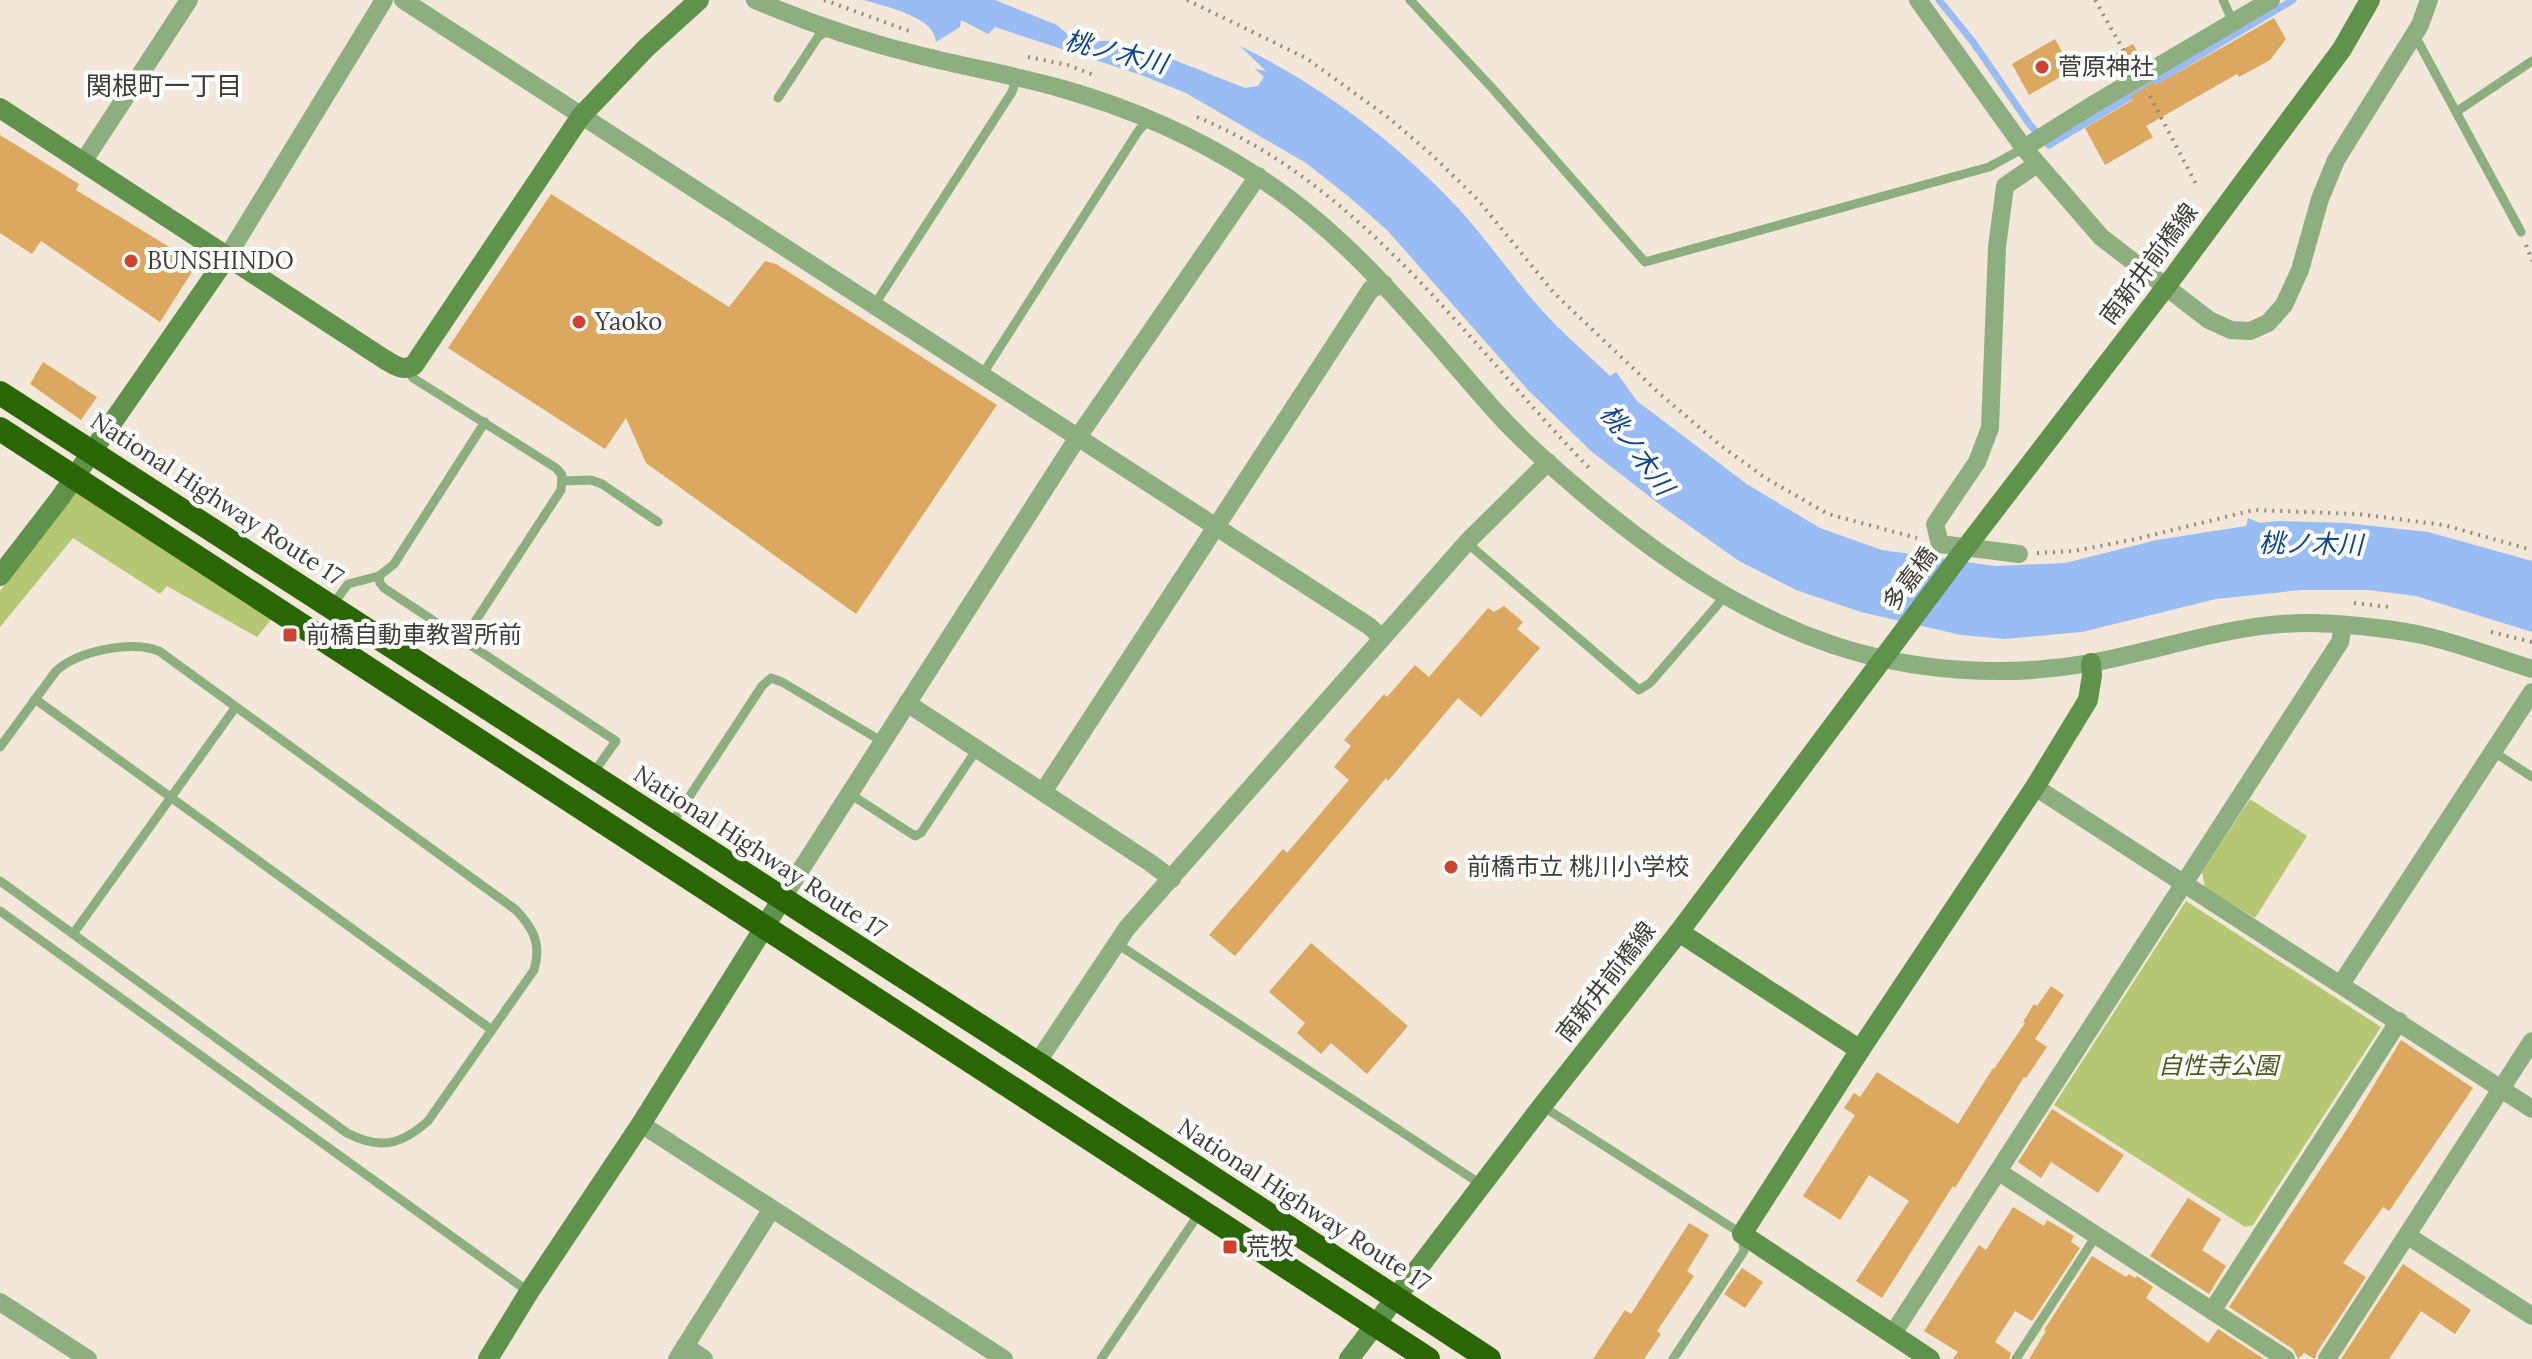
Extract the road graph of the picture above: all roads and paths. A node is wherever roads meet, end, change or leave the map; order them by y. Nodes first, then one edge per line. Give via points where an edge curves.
1 (189, 0) edge
2 (384, 0) edge
3 (403, 0) edge
4 (699, 0) edge
5 (755, 0) edge
6 (1187, 0) edge
7 (1410, 0) edge
8 (1918, 0) edge
9 (2095, 0) edge
10 (2223, 0) edge
11 (2271, 0) edge
12 (2370, 0) edge
13 (2429, 0) edge
14 (2233, 22) junction
15 (828, 30) junction
16 (2414, 33) junction
17 (1019, 55) dead end
18 (2532, 61) edge
19 (2139, 78) junction
20 (1021, 79) junction
21 (1107, 80) dead end
22 (778, 98) dead end
23 (0, 108) edge
24 (1185, 112) dead end
25 (2456, 112) junction
26 (581, 116) junction
27 (1149, 120) junction
28 (2024, 148) junction
29 (83, 162) junction
30 (2037, 164) junction
31 (1258, 176) junction
32 (2197, 186) dead end
33 (2521, 232) dead end
34 (227, 257) junction
35 (1384, 284) junction
36 (2165, 288) junction
37 (875, 304) junction
38 (407, 369) junction
39 (982, 375) junction
40 (0, 393) edge
41 (485, 422) junction
42 (0, 429) edge
43 (1078, 437) junction
44 (91, 451) junction
45 (1548, 462) junction
46 (1593, 473) dead end
47 (74, 476) junction
48 (563, 481) junction
49 (658, 522) dead end
50 (1216, 526) junction
51 (1466, 542) junction
52 (1940, 544) junction
53 (2532, 550) edge
54 (1963, 551) junction
55 (2019, 554) joint
56 (0, 555) edge
57 (0, 576) edge
58 (379, 576) junction
59 (1728, 598) junction
60 (2352, 603) dead end
61 (331, 607) junction
62 (2391, 607) dead end
63 (2343, 626) junction
64 (2486, 630) dead end
65 (1900, 635) joint
66 (1382, 638) junction
67 (463, 640) junction
68 (2532, 642) edge
69 (1883, 660) junction
70 (2091, 663) junction
71 (2532, 669) edge
72 (2532, 692) edge
73 (35, 699) junction
74 (907, 703) junction
75 (235, 708) junction
76 (883, 742) junction
77 (0, 747) edge
78 (977, 749) junction
79 (2494, 752) junction
80 (591, 776) junction
81 (2532, 777) edge
82 (2035, 787) junction
83 (1043, 792) junction
84 (850, 794) junction
85 (170, 799) junction
86 (670, 827) junction
87 (1172, 879) junction
88 (0, 881) edge
89 (2185, 883) junction
90 (782, 899) junction
91 (0, 911) edge
92 (763, 925) junction
93 (1679, 932) junction
94 (73, 934) junction
95 (1116, 943) junction
96 (2341, 984) junction
97 (2399, 1021) junction
98 (492, 1030) junction
99 (2532, 1041) edge
100 (1860, 1050) junction
101 (1037, 1063) junction
102 (2502, 1088) junction
103 (1542, 1106) junction
104 (2532, 1109) edge
105 (641, 1124) junction
106 (1999, 1172) junction
107 (1482, 1185) junction
108 (771, 1210) junction
109 (1200, 1211) junction
110 (1742, 1234) junction
111 (2096, 1236) junction
112 (2408, 1236) junction
113 (529, 1292) junction
114 (1395, 1298) junction
115 (0, 1302) edge
116 (2212, 1311) junction
117 (2532, 1316) edge
118 (1375, 1324) junction
119 (1892, 1335) junction
120 (64, 1352) edge
121 (681, 1353) edge
122 (88, 1359) edge
123 (488, 1359) edge
124 (704, 1359) edge
125 (1004, 1359) edge
126 (1101, 1359) edge
127 (1349, 1359) edge
128 (1428, 1359) edge
129 (1489, 1359) edge
130 (1673, 1359) edge
131 (1930, 1359) edge
132 (2016, 1359) edge
133 (2286, 1359) edge
134 (2327, 1359) edge

1 - 29 street
2 - 34 street
3 - 26 street
4 - 26 street
5 - 15 street
6 - 52 path via 1306,58 1389,118 1478,200 1554,293 1660,394 1764,477 1828,514
7 - 28 lane via 1645,262 1989,167
8 - 28 street
9 - 19 path
10 - 14 lane
11 - 14 street
12 - 36 street, 南新井前橋線 via 2342,49
13 - 16 street
14 - 19 street
15 - 20 street
15 - 22 lane
16 - 25 lane
16 - 36 street via 2336,160 2300,270 2284,305 2268,323 2250,331 2231,330
17 - 21 path
18 - 25 lane
19 - 28 street
19 - 32 path
20 - 27 street
20 - 37 lane
23 - 29 street
24 - 46 path via 1271,156 1322,191 1407,270
25 - 33 lane
26 - 37 street
26 - 38 street
27 - 31 street
27 - 39 lane
28 - 30 street
29 - 34 street
30 - 36 street via 2101,237
30 - 52 street via 2005,186 1997,247 1990,428 1977,462 1935,524
31 - 35 street
31 - 43 street
34 - 38 street
34 - 44 street
35 - 45 street via 1501,417
35 - 50 street via 1371,289
36 - 54 street, 南新井前橋線
37 - 39 street
38 - 41 lane via 413,378
39 - 43 street
40 - 44 highway, National Highway Route 17
41 - 48 lane via 556,468
41 - 58 lane via 394,564
42 - 47 highway
43 - 50 street
43 - 74 street
44 - 47 street
44 - 61 highway, National Highway Route 17
45 - 51 street
45 - 59 street via 1637,539
47 - 56 street
47 - 57 street
47 - 92 highway
48 - 49 lane via 602,484
48 - 67 lane
50 - 66 street
50 - 83 street
51 - 59 lane via 1639,690
51 - 66 street
52 - 54 street
53 - 55 path via 2444,525 2358,514 2254,510 2074,551
54 - 55 street
54 - 65 street, 多嘉橋
58 - 61 lane via 348,584
58 - 67 lane via 384,588
59 - 69 street via 1802,634
60 - 62 path
61 - 80 highway, National Highway Route 17
63 - 70 street via 2309,623 2219,632
63 - 71 street via 2418,634
63 - 89 street via 2340,642
64 - 68 path
65 - 69 street, 南新井前橋線
66 - 87 street
67 - 80 lane via 616,741
69 - 70 street via 2009,671
69 - 93 street, 南新井前橋線
70 - 82 street via 2088,700
72 - 79 street
73 - 75 lane via 56,671 76,657 148,647
73 - 77 lane
73 - 85 lane
74 - 76 street
74 - 78 street
75 - 85 lane
75 - 98 lane via 516,910 532,927 537,948 534,970
76 - 84 street
76 - 86 lane via 771,678
78 - 83 street
78 - 84 lane via 915,836
79 - 81 lane
79 - 96 street
80 - 86 highway, National Highway Route 17
82 - 89 street
82 - 100 street
83 - 87 street
84 - 90 street
85 - 94 lane
85 - 98 lane
86 - 90 highway, National Highway Route 17
87 - 95 street
88 - 94 lane
89 - 96 street
89 - 106 street
90 - 92 street
90 - 101 highway, National Highway Route 17
91 - 113 lane
92 - 105 street
92 - 109 highway
93 - 100 street
93 - 103 street, 南新井前橋線
94 - 98 lane via 363,1141 399,1141 417,1132
95 - 101 street
95 - 107 lane
96 - 97 street
97 - 102 street
97 - 116 street
99 - 102 street
100 - 110 street
101 - 114 highway, National Highway Route 17
102 - 104 street
102 - 112 street
103 - 107 street, 南新井前橋線
103 - 110 lane
105 - 108 street
105 - 113 street
106 - 111 street
106 - 119 street
107 - 114 street, 南新井前橋線
108 - 121 street
108 - 125 street
109 - 118 highway
109 - 126 lane
110 - 119 street
110 - 130 lane via 1744,1251
111 - 116 street
111 - 132 lane
112 - 117 street
112 - 134 street
113 - 123 street
114 - 118 street, 南新井前橋線
114 - 129 highway, National Highway Route 17
115 - 120 street
116 - 133 street
118 - 127 street, 南新井前橋線
118 - 128 highway
119 - 131 street
120 - 122 street
121 - 124 street

